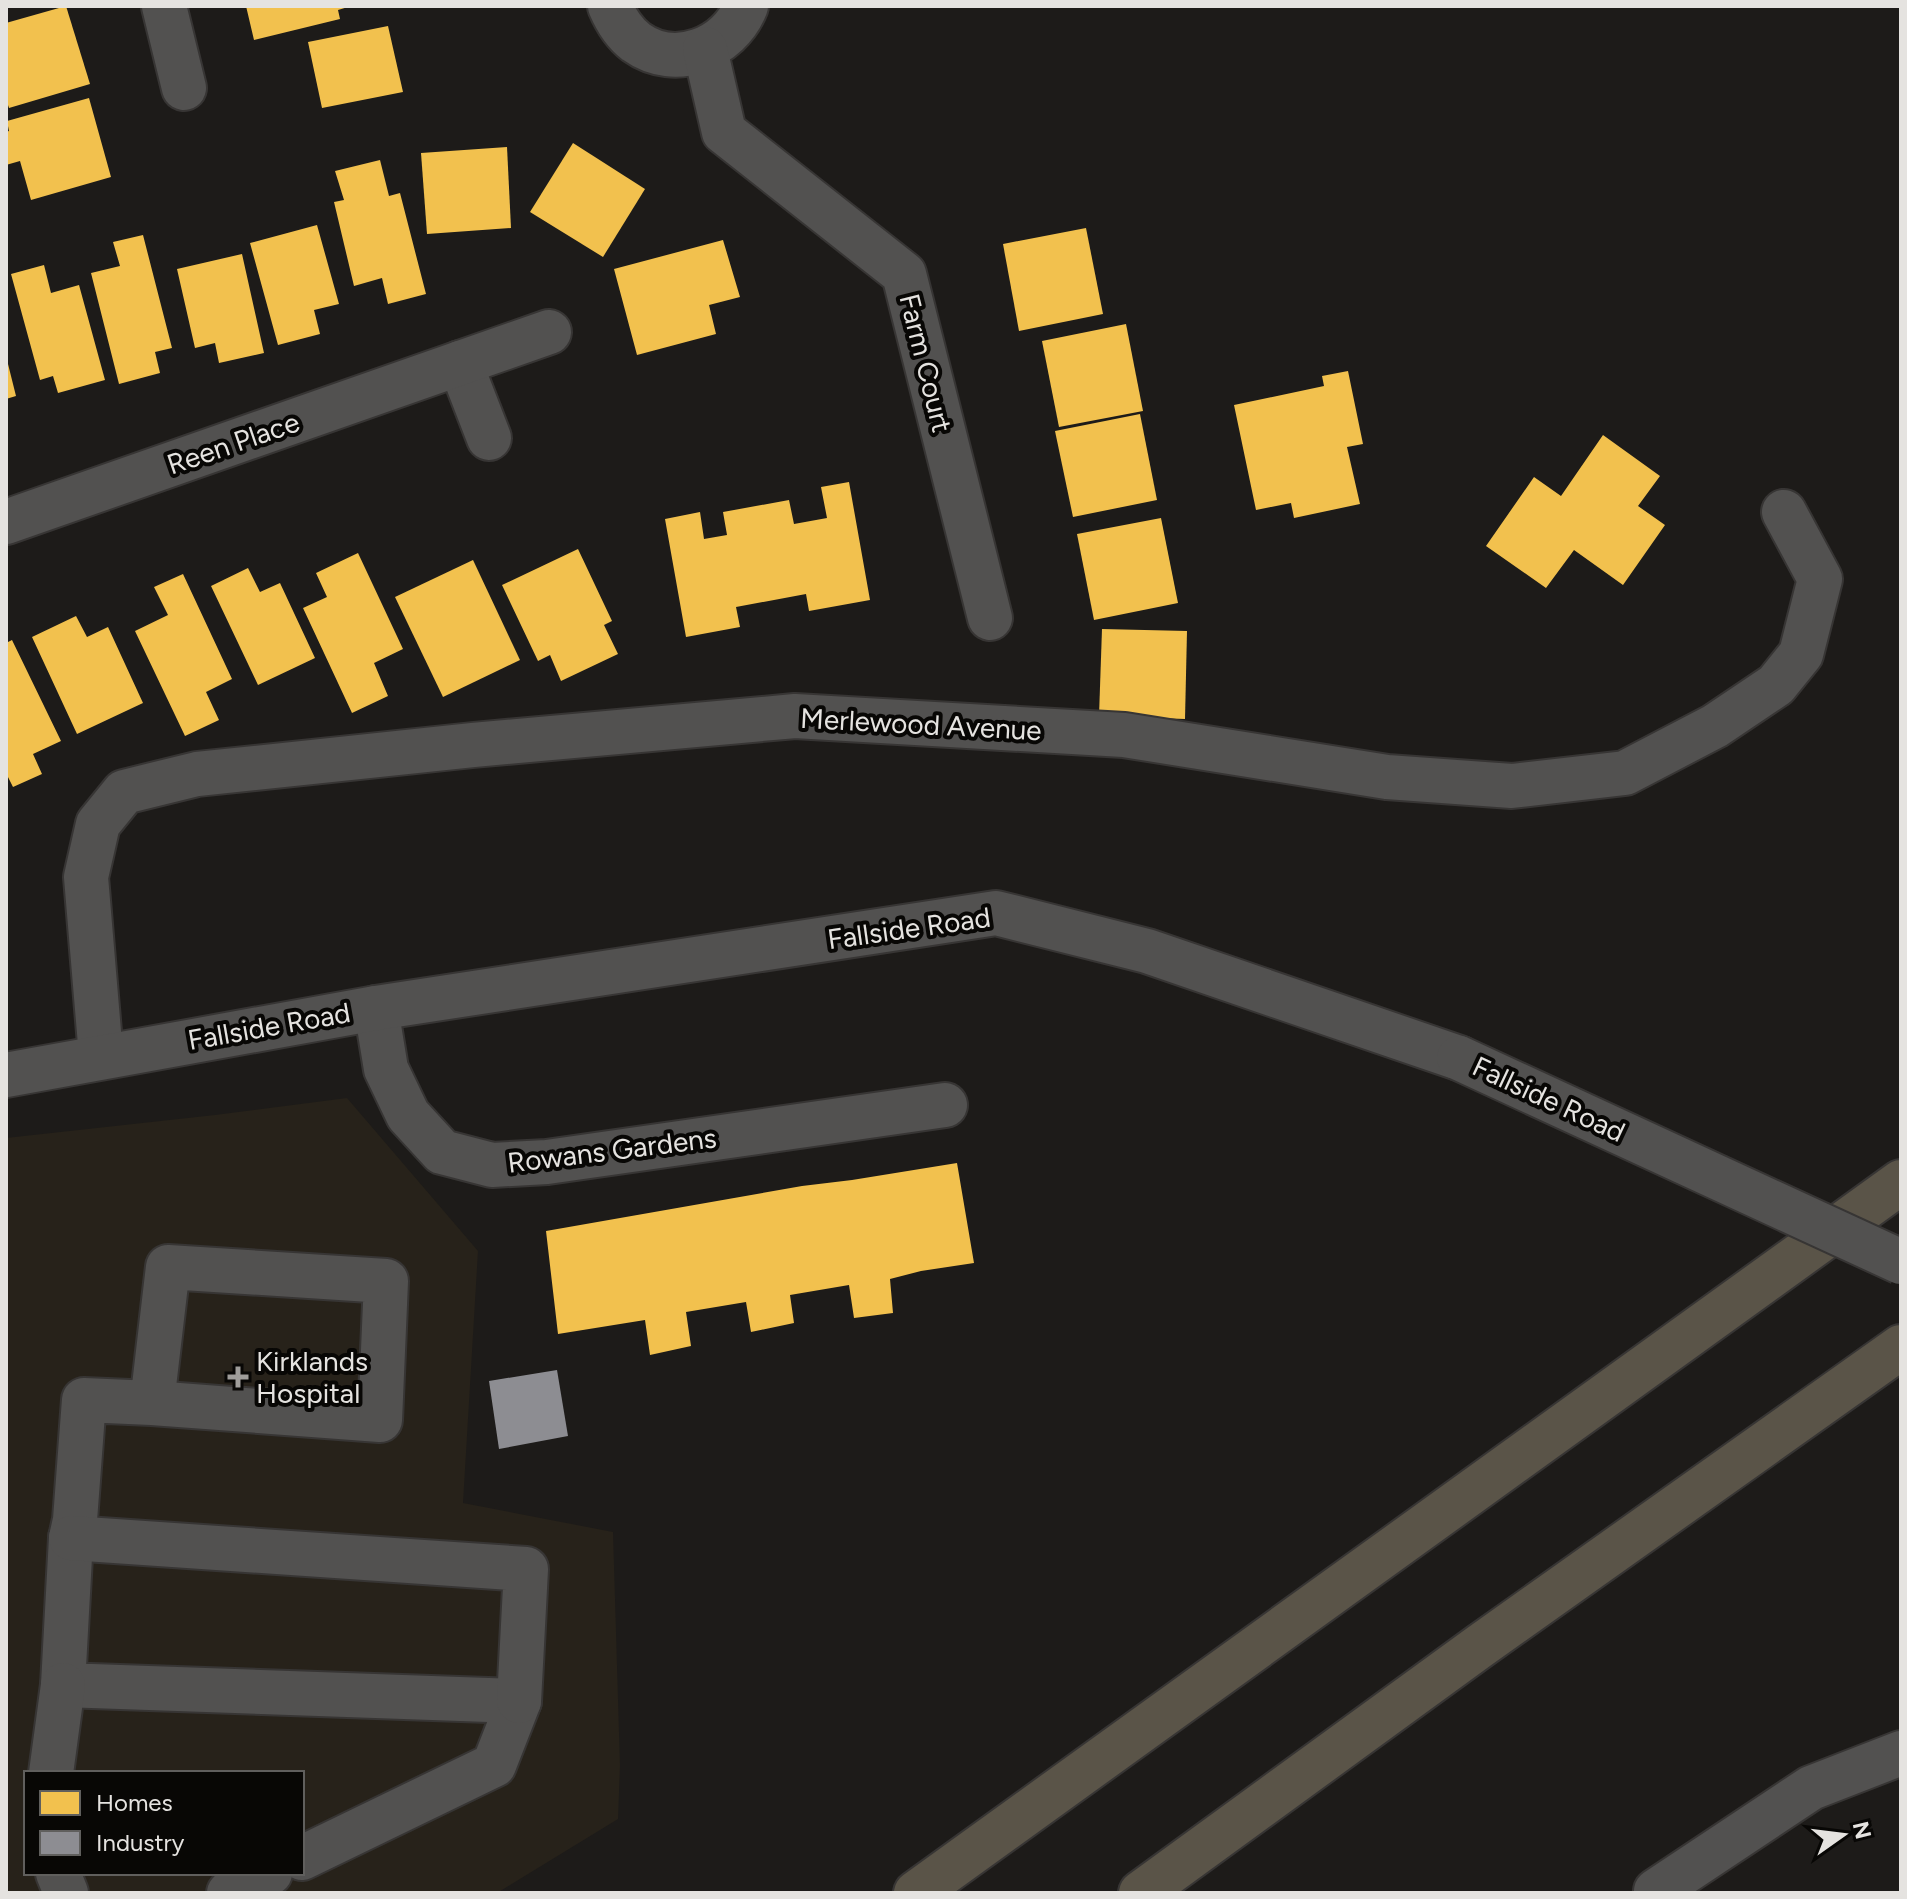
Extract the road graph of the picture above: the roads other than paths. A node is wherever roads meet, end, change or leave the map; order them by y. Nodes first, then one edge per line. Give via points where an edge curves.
1 (164, 6) edge
2 (610, 6) edge
3 (746, 6) edge
4 (705, 49) junction
5 (184, 88) dead end
6 (549, 332) dead end
7 (460, 363) junction
8 (489, 438) dead end
9 (1784, 512) dead end
10 (6, 522) edge
11 (990, 618) dead end
12 (376, 1008) junction
13 (101, 1056) junction
14 (6, 1075) edge
15 (945, 1105) dead end
16 (1901, 1182) edge
17 (1901, 1262) edge
18 (1901, 1347) edge
19 (152, 1403) junction
20 (71, 1538) junction
21 (1480, 1646) junction
22 (63, 1685) junction
23 (519, 1701) junction
24 (1901, 1753) edge
25 (51, 1771) edge
26 (304, 1857) edge
27 (266, 1875) edge
28 (1656, 1891) dead end
29 (229, 1893) edge
30 (916, 1893) edge
31 (1141, 1893) edge
32 (1188, 1893) edge

1 - 5 street
2 - 4 street via 636,42 658,52 681,55
3 - 4 street via 725,37
4 - 11 street, Farm Court via 724,132 904,274
6 - 7 street, Reen Place
7 - 8 street
7 - 10 street, Reen Place
9 - 13 street, Merlewood Avenue via 1820,579 1801,654 1776,685 1715,726 1625,773 1512,786 1387,777 1124,735 795,716 197,774 124,792 98,824 86,877
12 - 13 street, Fallside Road
12 - 15 street, Rowans Gardens via 386,1069 408,1115 442,1152 492,1165 547,1162
12 - 17 street, Fallside Road, bridge via 996,913 1147,951 1459,1058
13 - 14 street, Fallside Road
16 - 30 highway
18 - 21 highway
19 - 19 street via 168,1267 386,1281 380,1420
19 - 20 street via 84,1400
20 - 22 street
20 - 23 street via 526,1569
21 - 31 highway
21 - 32 highway
22 - 23 street
22 - 25 street
23 - 26 street via 494,1765
24 - 28 street via 1811,1788
27 - 29 street

